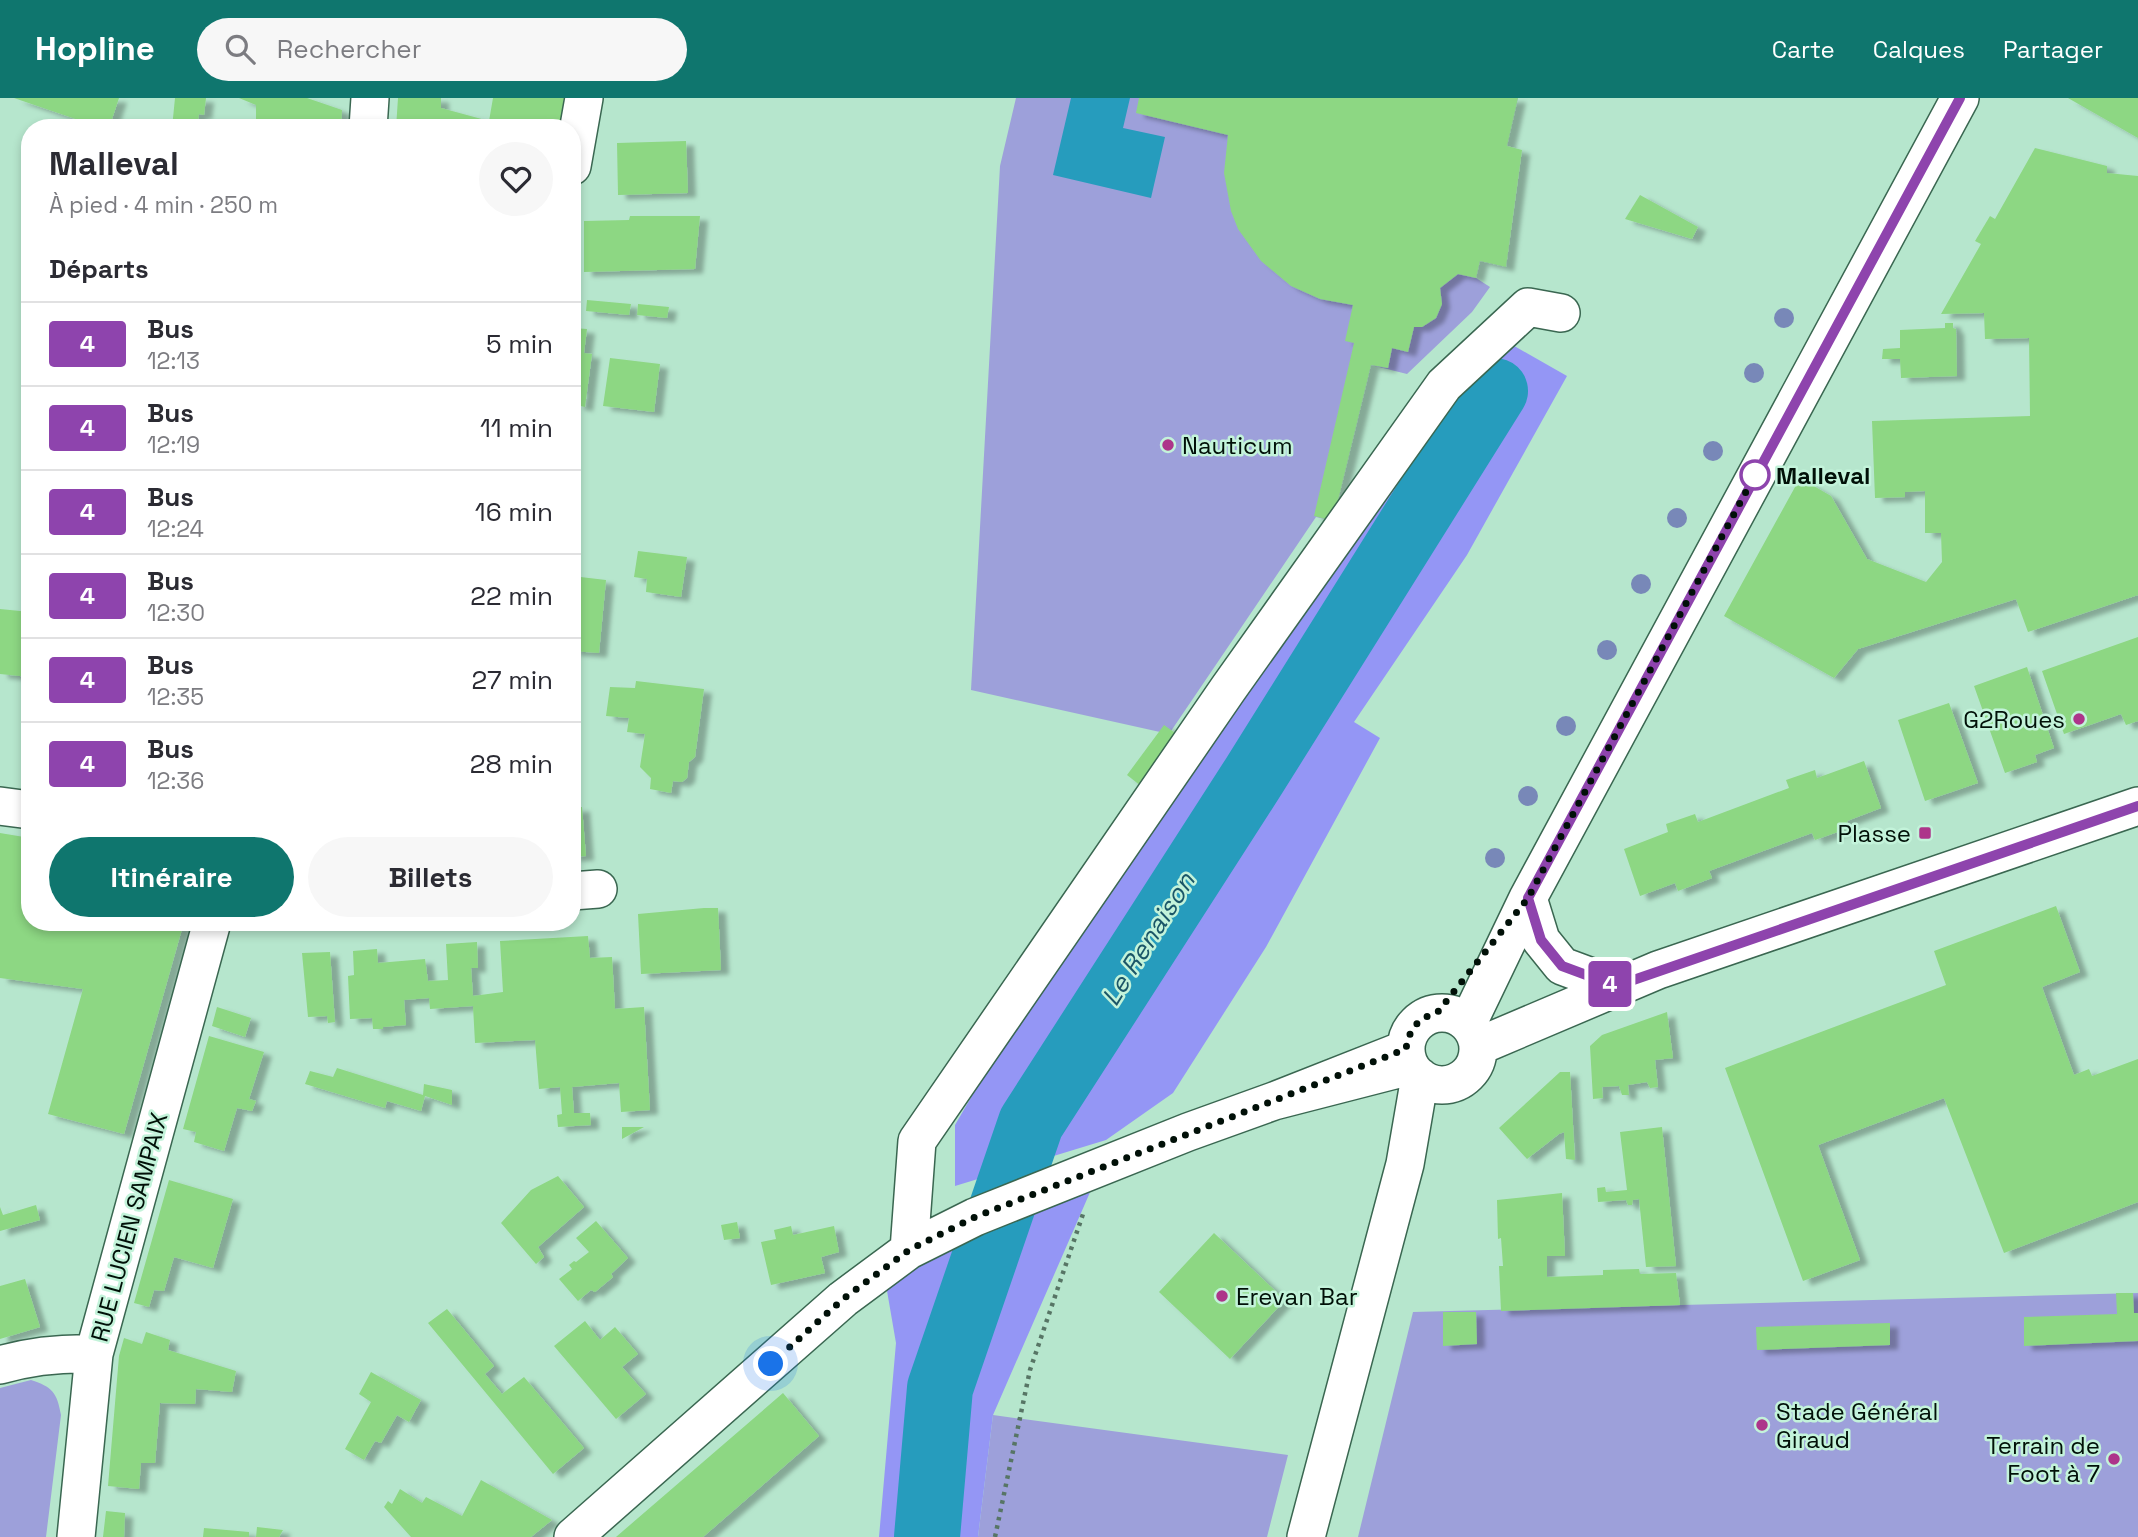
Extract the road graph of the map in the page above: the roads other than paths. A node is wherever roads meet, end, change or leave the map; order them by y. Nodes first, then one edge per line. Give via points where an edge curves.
1 (370, 98) edge
2 (584, 98) edge
3 (1960, 98) edge
4 (369, 119) edge
5 (580, 119) edge
6 (1561, 313) dead end
7 (0, 806) edge
8 (2138, 806) edge
9 (21, 809) edge
10 (1528, 898) junction
11 (210, 931) edge
12 (1616, 986) junction
13 (1465, 1029) junction
14 (1421, 1069) junction
15 (909, 1250) junction
16 (94, 1354) junction
17 (0, 1365) edge
18 (76, 1537) edge
19 (573, 1537) edge
20 (1306, 1537) edge

1 - 4 street
2 - 5 street
3 - 10 street
6 - 15 street via 1528,307 1444,385 1228,689 917,1141
7 - 9 street
8 - 12 street
10 - 12 street via 1541,940 1562,966
10 - 13 street
11 - 16 street, RUE LUCIEN SAMPAIX
12 - 13 street
13 - 14 street via 1474,1067 1466,1076
13 - 14 street via 1427,1016 1412,1029
14 - 15 street via 1274,1101 975,1217
14 - 20 street via 1405,1164
15 - 19 street via 843,1299
16 - 17 street via 31,1356
16 - 18 street, RUE LUCIEN SAMPAIX

